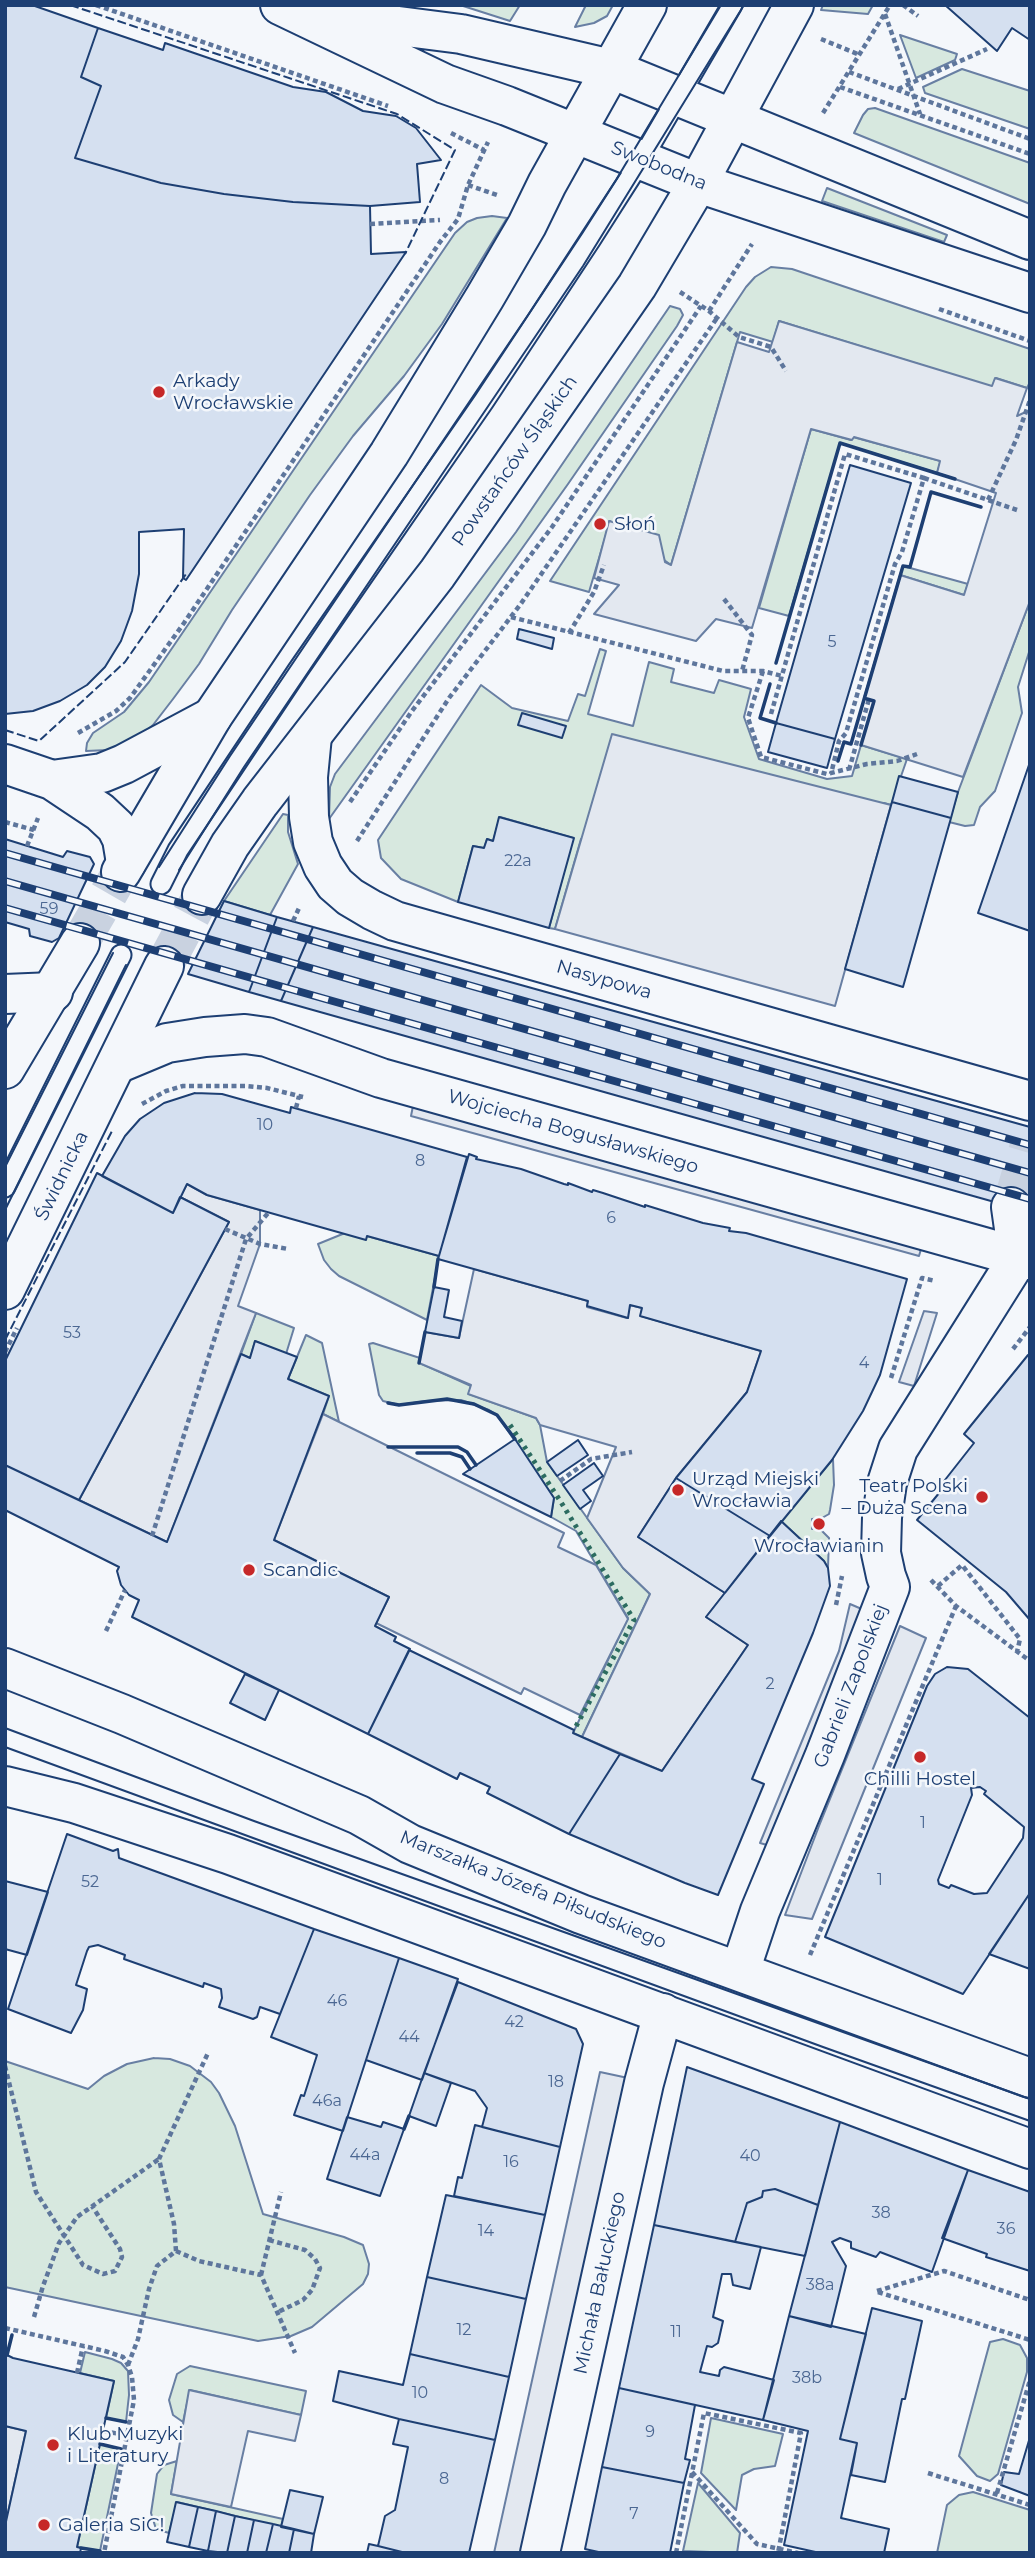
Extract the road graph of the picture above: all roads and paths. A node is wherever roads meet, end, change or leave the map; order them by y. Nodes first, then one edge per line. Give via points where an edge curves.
1 (96, 5) edge
2 (647, 5) edge
3 (732, 5) edge
4 (794, 5) edge
5 (891, 5) edge
6 (903, 5) edge
7 (289, 9) edge
8 (885, 14) junction
9 (918, 16) dead end
10 (987, 49) dead end
11 (611, 69) junction
12 (849, 72) junction
13 (840, 86) junction
14 (910, 86) junction
15 (897, 90) junction
16 (679, 96) junction
17 (913, 96) junction
18 (393, 107) dead end
19 (920, 115) junction
20 (822, 116) dead end
21 (734, 118) junction
22 (448, 131) dead end
23 (575, 132) junction
24 (1030, 139) edge
25 (489, 140) dead end
26 (484, 150) junction
27 (1030, 154) edge
28 (642, 159) junction
29 (698, 183) junction
30 (440, 220) dead end
31 (370, 224) dead end
32 (755, 239) dead end
33 (1030, 240) edge
34 (1030, 293) edge
35 (701, 306) dead end
36 (717, 318) junction
37 (786, 371) dead end
38 (1030, 400) edge
39 (924, 478) junction
40 (988, 500) junction
41 (1017, 510) dead end
42 (604, 565) dead end
43 (724, 599) dead end
44 (511, 617) junction
45 (569, 632) junction
46 (742, 671) junction
47 (762, 671) junction
48 (782, 676) junction
49 (869, 699) dead end
50 (771, 714) dead end
51 (212, 717) junction
52 (73, 736) dead end
53 (312, 736) junction
54 (918, 754) dead end
55 (5, 764) edge
56 (849, 770) junction
57 (831, 774) junction
58 (47, 794) junction
59 (345, 809) dead end
60 (5, 822) edge
61 (34, 830) junction
62 (27, 846) dead end
63 (353, 848) dead end
64 (161, 884) dead end
65 (202, 895) tunnel mouth
66 (80, 943) tunnel mouth
67 (121, 955) dead end
68 (164, 967) tunnel mouth
69 (53, 992) junction
70 (5, 994) edge
71 (119, 1063) junction
72 (5, 1069) edge
73 (1030, 1101) edge
74 (138, 1107) dead end
75 (296, 1108) dead end
76 (5, 1187) edge
77 (268, 1212) dead end
78 (225, 1229) dead end
79 (246, 1239) junction
80 (1022, 1241) edge
81 (288, 1249) dead end
82 (935, 1281) dead end
83 (13, 1306) edge
84 (1030, 1327) edge
85 (5, 1352) edge
86 (1009, 1355) dead end
87 (889, 1382) dead end
88 (632, 1452) dead end
89 (560, 1481) dead end
90 (152, 1535) dead end
91 (843, 1569) dead end
92 (929, 1577) dead end
93 (938, 1586) junction
94 (125, 1590) dead end
95 (956, 1606) junction
96 (834, 1616) dead end
97 (106, 1631) dead end
98 (1017, 1652) junction
99 (1030, 1661) edge
100 (5, 1668) edge
101 (5, 1786) edge
102 (807, 1962) dead end
103 (740, 1971) junction
104 (663, 2013) junction
105 (208, 2053) dead end
106 (5, 2066) edge
107 (1030, 2078) edge
108 (1030, 2149) edge
109 (159, 2159) junction
110 (281, 2192) dead end
111 (92, 2206) junction
112 (63, 2237) junction
113 (269, 2240) junction
114 (176, 2251) junction
115 (261, 2276) junction
116 (1030, 2300) edge
117 (278, 2312) junction
118 (34, 2317) dead end
119 (5, 2328) edge
120 (1030, 2340) edge
121 (83, 2346) junction
122 (295, 2353) dead end
123 (128, 2365) junction
124 (77, 2373) dead end
125 (1030, 2380) edge
126 (103, 2431) dead end
127 (128, 2436) junction
128 (148, 2439) dead end
129 (692, 2472) junction
130 (928, 2473) dead end
131 (997, 2493) junction
132 (1030, 2505) edge
133 (778, 2551) edge
134 (104, 2553) edge
135 (540, 2553) edge
136 (676, 2553) edge
137 (797, 2553) edge

1 - 18 path
2 - 11 street
3 - 16 lane
4 - 21 street, Powstańców Śląskich
5 - 8 path
6 - 9 path
7 - 11 street, Swobodna via 461,34
7 - 23 street, Swobodna via 445,84
8 - 12 path
8 - 14 path
10 - 14 path
11 - 16 street, Swobodna
11 - 23 street
12 - 13 path
12 - 15 path
13 - 19 path
13 - 20 path
14 - 15 path
14 - 17 path
15 - 17 path
16 - 21 street, Swobodna
16 - 28 lane
17 - 19 path
17 - 24 path
19 - 27 path
21 - 29 street, Powstańców Śląskich
21 - 33 street, Swobodna
22 - 26 path
23 - 28 street, Swobodna
23 - 51 street via 504,266 396,442
25 - 26 path
26 - 52 path via 458,219 141,683 116,711
28 - 29 street, Swobodna
28 - 64 lane via 484,401 178,850
29 - 34 street, Swobodna
29 - 53 street, Powstańców Śląskich via 637,286 460,541
30 - 31 path
32 - 36 path via 709,311
35 - 59 path via 552,527 412,711
36 - 37 path via 739,337 771,347
36 - 44 path
38 - 40 path
39 - 40 path
39 - 48 path via 845,454
39 - 57 path
40 - 41 path
42 - 45 path via 594,592
43 - 46 path via 751,635
44 - 45 path
44 - 63 path via 449,698
45 - 46 path via 723,671
46 - 47 path
47 - 48 path
47 - 57 path via 747,718 761,757
48 - 50 path
49 - 56 path
51 - 58 street via 124,764
51 - 58 street via 123,868 122,839 116,827 77,794
53 - 65 street, Powstańców Śląskich via 230,845
53 - 73 street, Nasypowa via 308,777 313,842 335,884 372,910 414,926
54 - 56 path
55 - 58 street
56 - 57 path
58 - 61 path
60 - 61 path
61 - 62 path
66 - 69 street
67 - 76 lane
68 - 71 street
69 - 70 street
69 - 72 street
71 - 80 street, Wojciecha Bogusławskiego via 167,1043 245,1034 267,1037 382,1077
71 - 83 street, Świdnicka
74 - 75 path via 183,1086 246,1086 301,1097
77 - 79 path
78 - 79 path
79 - 81 path
79 - 90 path
80 - 103 street, Gabrieli Zapolskiej via 898,1449 881,1517 881,1553 890,1587
82 - 87 path via 922,1278
83 - 85 path
84 - 86 path
88 - 89 path via 591,1459
91 - 96 path
92 - 93 path
93 - 95 path
93 - 98 path via 962,1565 1020,1639
94 - 97 path
95 - 98 path
95 - 102 path
98 - 99 path
100 - 103 street, Marszałka Józefa Piłsudskiego via 359,1815 410,1844 590,1918
101 - 104 street via 74,1803 228,1854
103 - 107 street, Marszałka Józefa Piłsudskiego
104 - 108 street
104 - 135 street, Michała Bałuckiego
105 - 109 path
106 - 112 path via 36,2192
109 - 111 path
109 - 114 path
110 - 113 path
111 - 112 path
111 - 112 path via 120,2249 121,2263 115,2271 103,2274 83,2265
112 - 118 path
113 - 115 path
113 - 117 path via 305,2250 320,2268 303,2300
114 - 115 path
114 - 123 path via 157,2266
115 - 117 path
116 - 120 path via 944,2271 877,2291
117 - 122 path
119 - 121 path
121 - 123 path via 123,2357
121 - 124 path
123 - 127 path via 134,2389
125 - 131 path
126 - 127 path
127 - 128 path
127 - 134 path
129 - 133 path via 757,2544
129 - 133 path via 704,2413 801,2433
129 - 136 path
130 - 131 path
131 - 132 path
133 - 137 path

